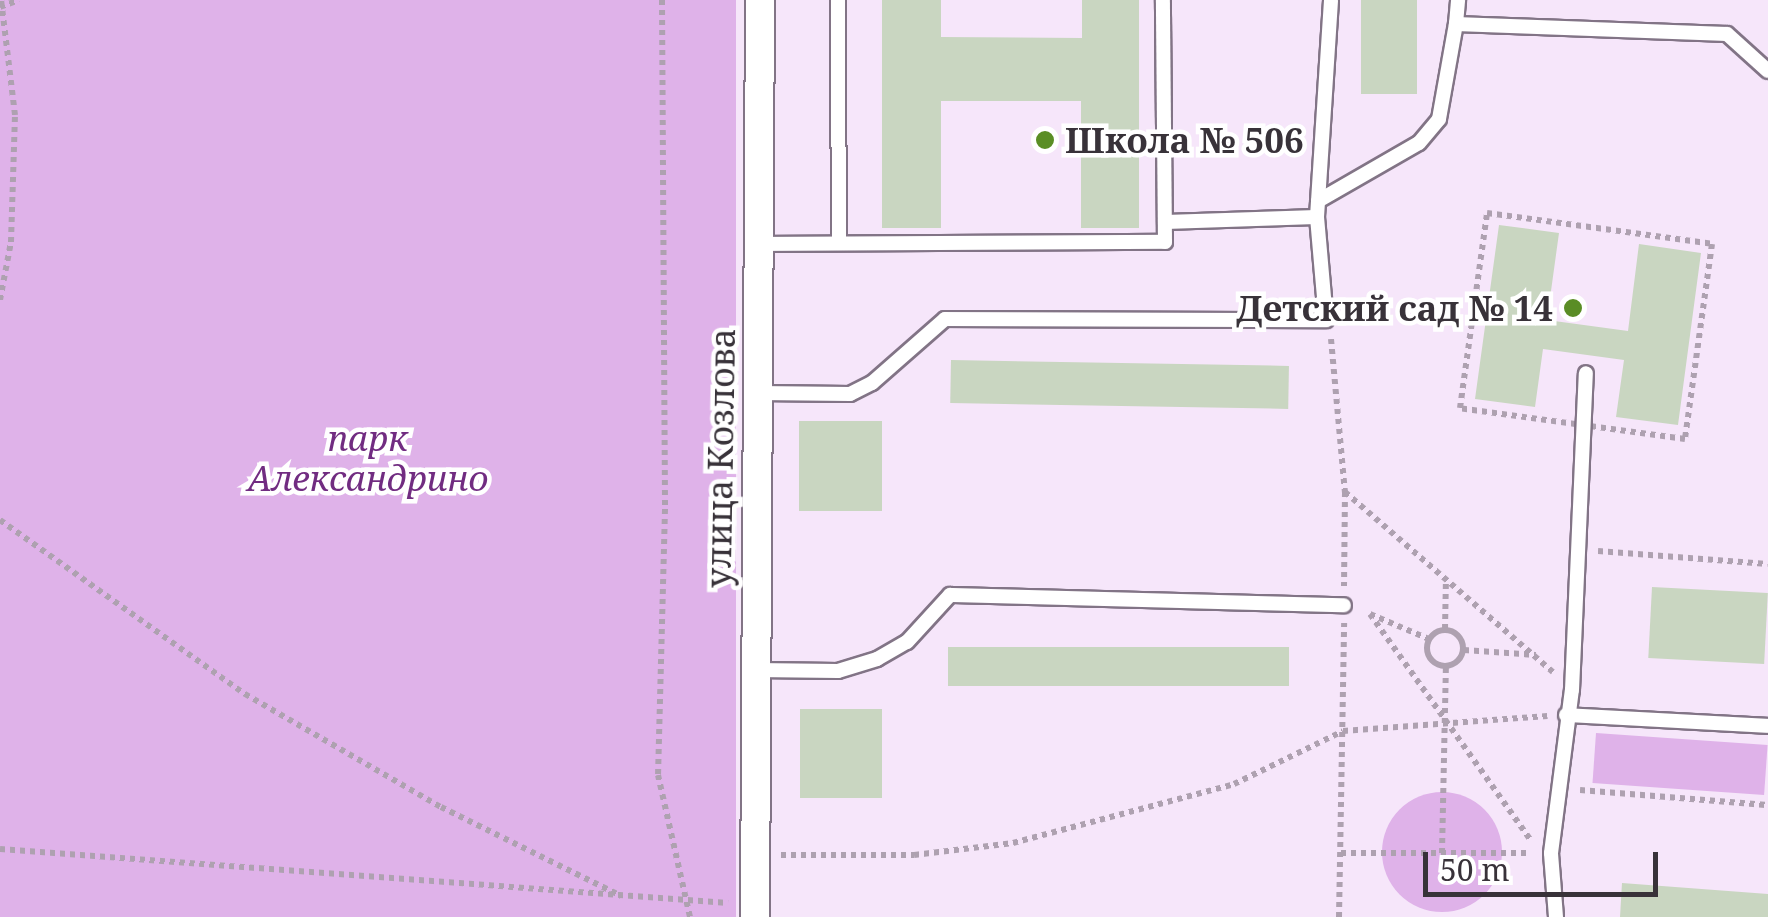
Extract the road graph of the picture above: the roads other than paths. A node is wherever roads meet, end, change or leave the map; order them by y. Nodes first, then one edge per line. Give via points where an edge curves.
1 (760, 0) edge
2 (838, 0) edge
3 (1162, 0) edge
4 (1331, 0) edge
5 (1458, 0) edge
6 (1456, 24) junction
7 (1768, 71) edge
8 (1317, 209) junction
9 (1165, 222) junction
10 (840, 243) junction
11 (759, 244) junction
12 (1586, 373) dead end
13 (758, 392) junction
14 (1344, 606) dead end
15 (755, 670) junction
16 (1566, 715) junction
17 (1768, 726) edge
18 (751, 910) edge
19 (1556, 917) edge

1 - 11 street, улица Козлова
2 - 10 lane
3 - 9 lane
4 - 8 lane
5 - 6 lane
6 - 7 lane via 1726,34
6 - 8 lane via 1440,119 1420,143
8 - 9 lane
8 - 13 lane via 1326,320 945,319 850,394
9 - 10 lane via 1165,242
10 - 11 lane
11 - 13 street, улица Козлова
12 - 16 lane
13 - 15 street, улица Козлова
14 - 15 lane via 950,594 908,642 877,659 838,671
15 - 18 street, улица Козлова
16 - 17 lane
16 - 19 lane via 1551,852

